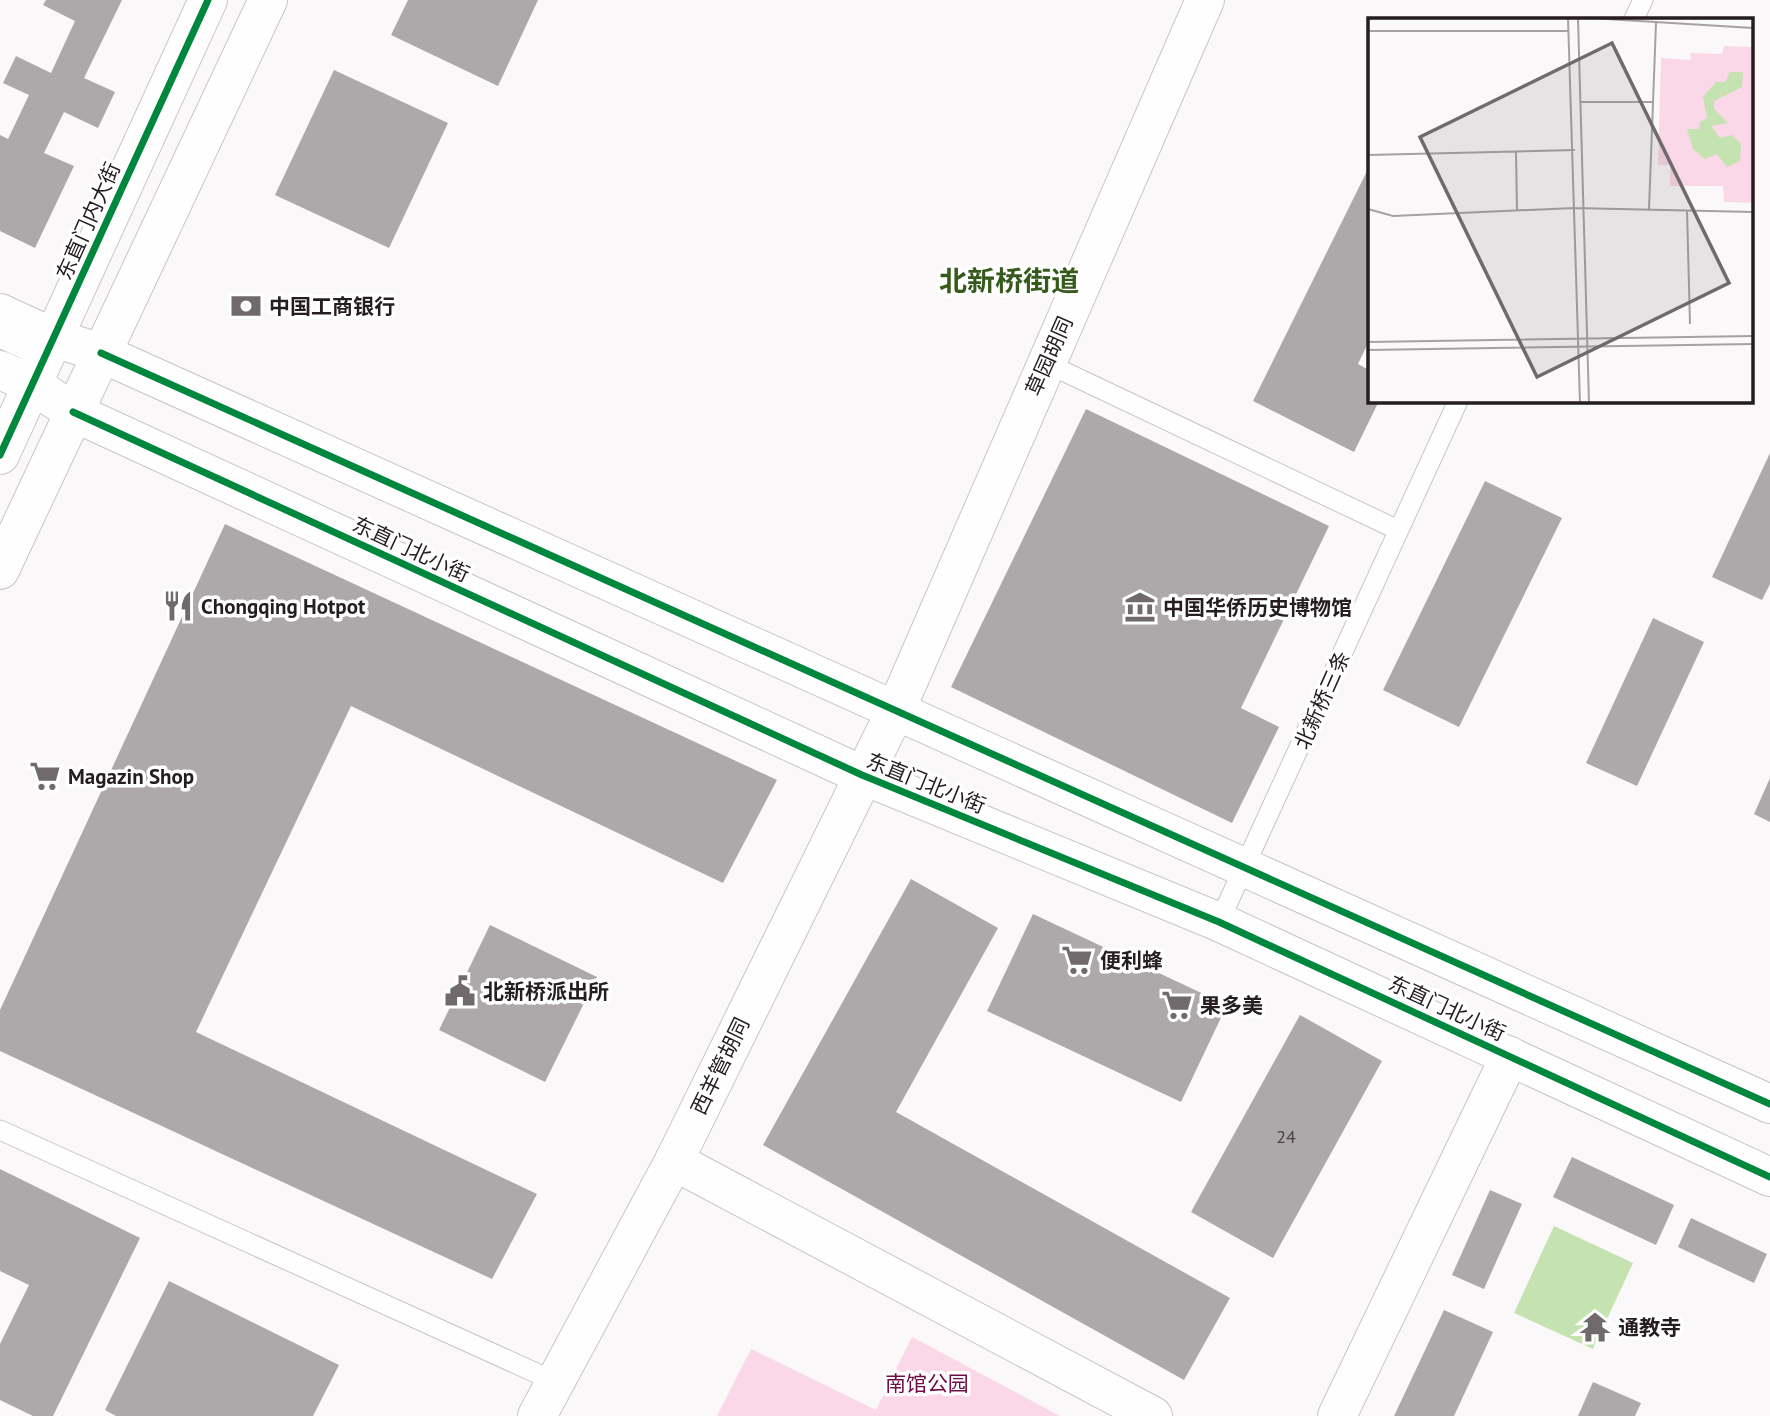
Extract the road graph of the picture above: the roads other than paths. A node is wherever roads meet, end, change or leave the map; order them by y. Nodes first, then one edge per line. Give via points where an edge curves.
1 (208, 0) edge
2 (268, 0) edge
3 (1205, 0) edge
4 (1643, 0) edge
5 (1634, 18) edge
6 (0, 313) edge
7 (0, 338) edge
8 (101, 353) junction
9 (33, 363) edge
10 (1046, 363) junction
11 (1458, 402) edge
12 (74, 412) junction
13 (0, 455) edge
14 (1398, 530) junction
15 (0, 570) edge
16 (895, 712) junction
17 (862, 775) junction
18 (1246, 866) junction
19 (1219, 922) junction
20 (1510, 1056) junction
21 (1770, 1104) edge
22 (0, 1130) edge
23 (674, 1160) junction
24 (1770, 1177) edge
25 (556, 1381) junction
26 (537, 1416) edge
27 (1153, 1416) edge
28 (1337, 1416) edge

1 - 9 main road, 东直门内大街
2 - 8 main road
3 - 10 main road, 草园胡同
4 - 5 lane
6 - 9 main road
7 - 9 lane
8 - 9 main road
8 - 12 main road
8 - 16 main road
9 - 12 main road, 东直门北小街
9 - 13 main road, 东直门内大街
10 - 14 lane
10 - 16 main road, 草园胡同
11 - 14 lane, 北新桥三条
12 - 15 main road
12 - 17 main road, 东直门北小街
14 - 18 lane, 北新桥三条
16 - 17 main road, 西羊管胡同
16 - 18 main road
17 - 19 main road, 东直门北小街
17 - 23 main road, 西羊管胡同
18 - 19 lane, 北新桥三条
18 - 21 main road
19 - 20 main road, 东直门北小街
20 - 24 main road, 东直门北小街
20 - 28 main road
22 - 25 lane
23 - 25 main road, 西羊管胡同
23 - 27 main road
25 - 26 main road, 西羊管胡同

